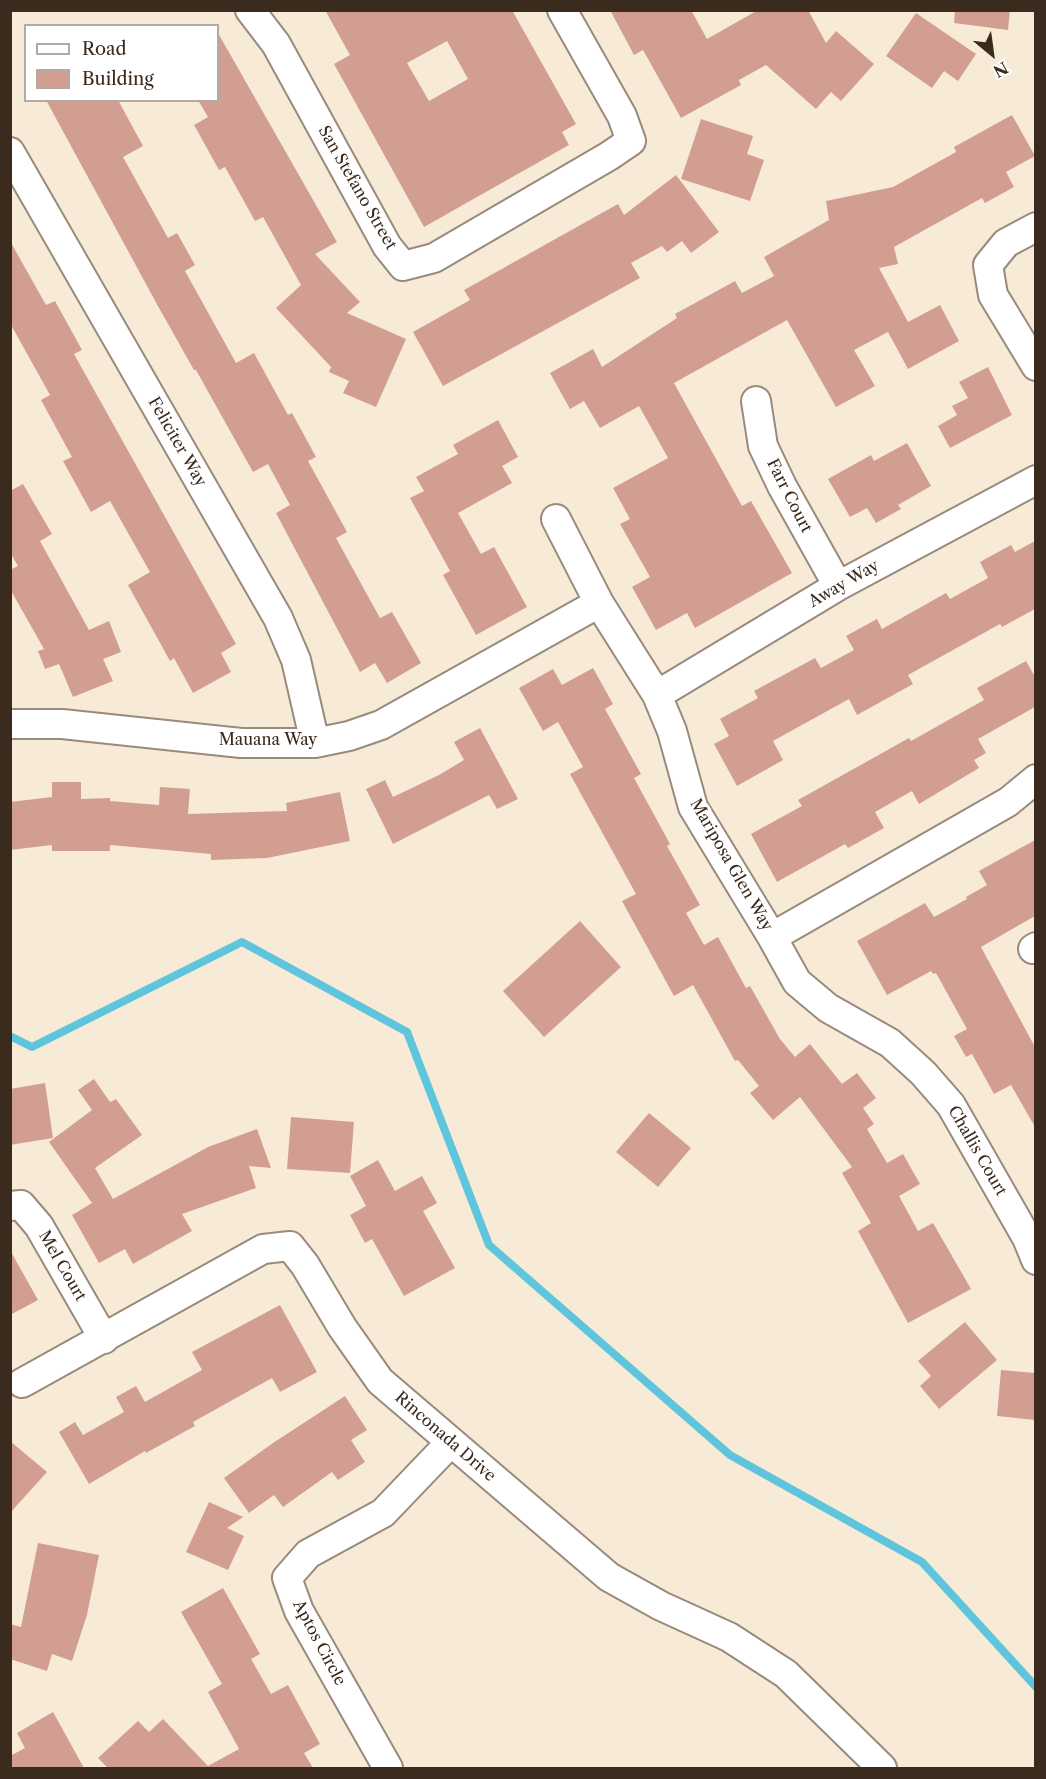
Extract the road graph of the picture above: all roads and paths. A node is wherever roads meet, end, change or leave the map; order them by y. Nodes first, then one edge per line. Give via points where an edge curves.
1 (250, 10) edge
2 (562, 10) edge
3 (10, 152) edge
4 (1035, 226) edge
5 (1035, 366) edge
6 (756, 401) dead end
7 (1035, 480) edge
8 (556, 519) dead end
9 (838, 586) junction
10 (599, 603) junction
11 (657, 695) junction
12 (10, 724) edge
13 (315, 742) junction
14 (1035, 779) edge
15 (772, 937) junction
16 (10, 1206) edge
17 (1035, 1260) edge
18 (104, 1339) junction
19 (22, 1383) dead end
20 (451, 1442) junction
21 (870, 1764) edge
22 (388, 1768) edge

1 - 2 street, San Stefano Street via 276,44 387,246 403,266 434,258 631,141 622,116
3 - 13 street, Feliciter Way via 278,618 296,660
4 - 5 street via 1005,243 988,265 993,295
6 - 9 street, Farr Court via 768,456
7 - 9 street, Away Way
8 - 10 street, Mariposa Glen Way
9 - 11 street, Away Way
10 - 11 street, Mariposa Glen Way
10 - 13 street, Mauana Way via 381,725
11 - 15 street, Mariposa Glen Way via 672,731 693,807
12 - 13 street, Mauana Way via 62,724 241,743
14 - 15 street, Mariposa Glen Way via 1008,802
15 - 17 street, Challis Court via 797,982 828,1008 890,1043 951,1105 1027,1238
16 - 18 street, Mel Court via 21,1205 39,1226
18 - 19 street, Rinconada Drive
18 - 20 street, Rinconada Drive via 263,1249 290,1246 380,1381
20 - 21 street, Rinconada Drive via 609,1577 729,1637 786,1674
20 - 22 street, Aptos Circle via 383,1513 308,1554 287,1578 299,1611

